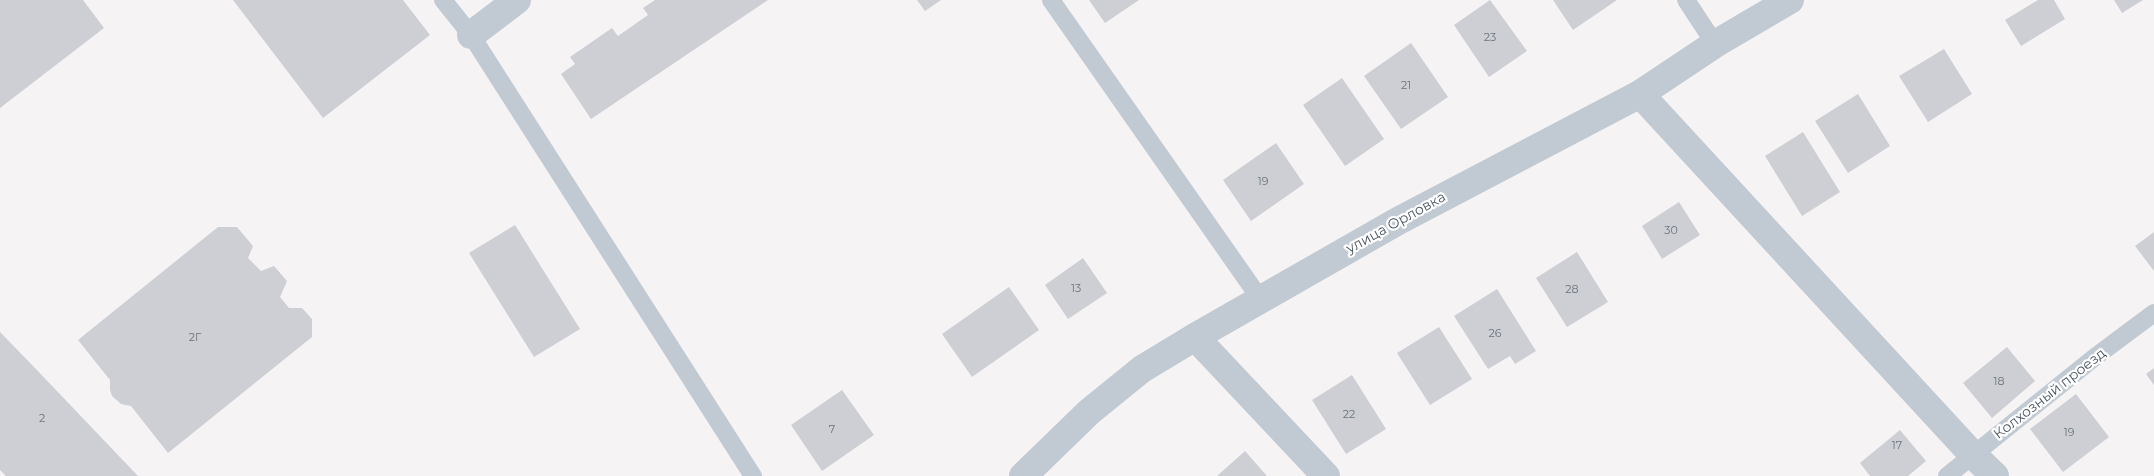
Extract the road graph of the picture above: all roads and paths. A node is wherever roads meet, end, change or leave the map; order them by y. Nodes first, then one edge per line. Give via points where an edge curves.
1 (443, 0) edge
2 (517, 0) edge
3 (1051, 0) edge
4 (1686, 0) edge
5 (1790, 0) edge
6 (470, 35) junction
7 (1715, 44) junction
8 (1640, 94) junction
9 (1261, 300) junction
10 (2154, 313) edge
11 (1195, 337) junction
12 (1973, 455) junction
13 (753, 476) edge
14 (1023, 476) edge
15 (1326, 476) edge
16 (1947, 476) edge
17 (1995, 476) edge

1 - 6 lane
2 - 6 street
3 - 9 lane
4 - 7 lane
5 - 7 street, улица Орловка
6 - 13 lane
7 - 8 street, улица Орловка
8 - 9 street, улица Орловка via 1398,221
8 - 12 street
9 - 11 street, улица Орловка
10 - 12 lane, Колхозный проезд
11 - 14 street, улица Орловка via 1142,369 1097,406
11 - 15 street
12 - 16 lane, Колхозный проезд
12 - 17 street

